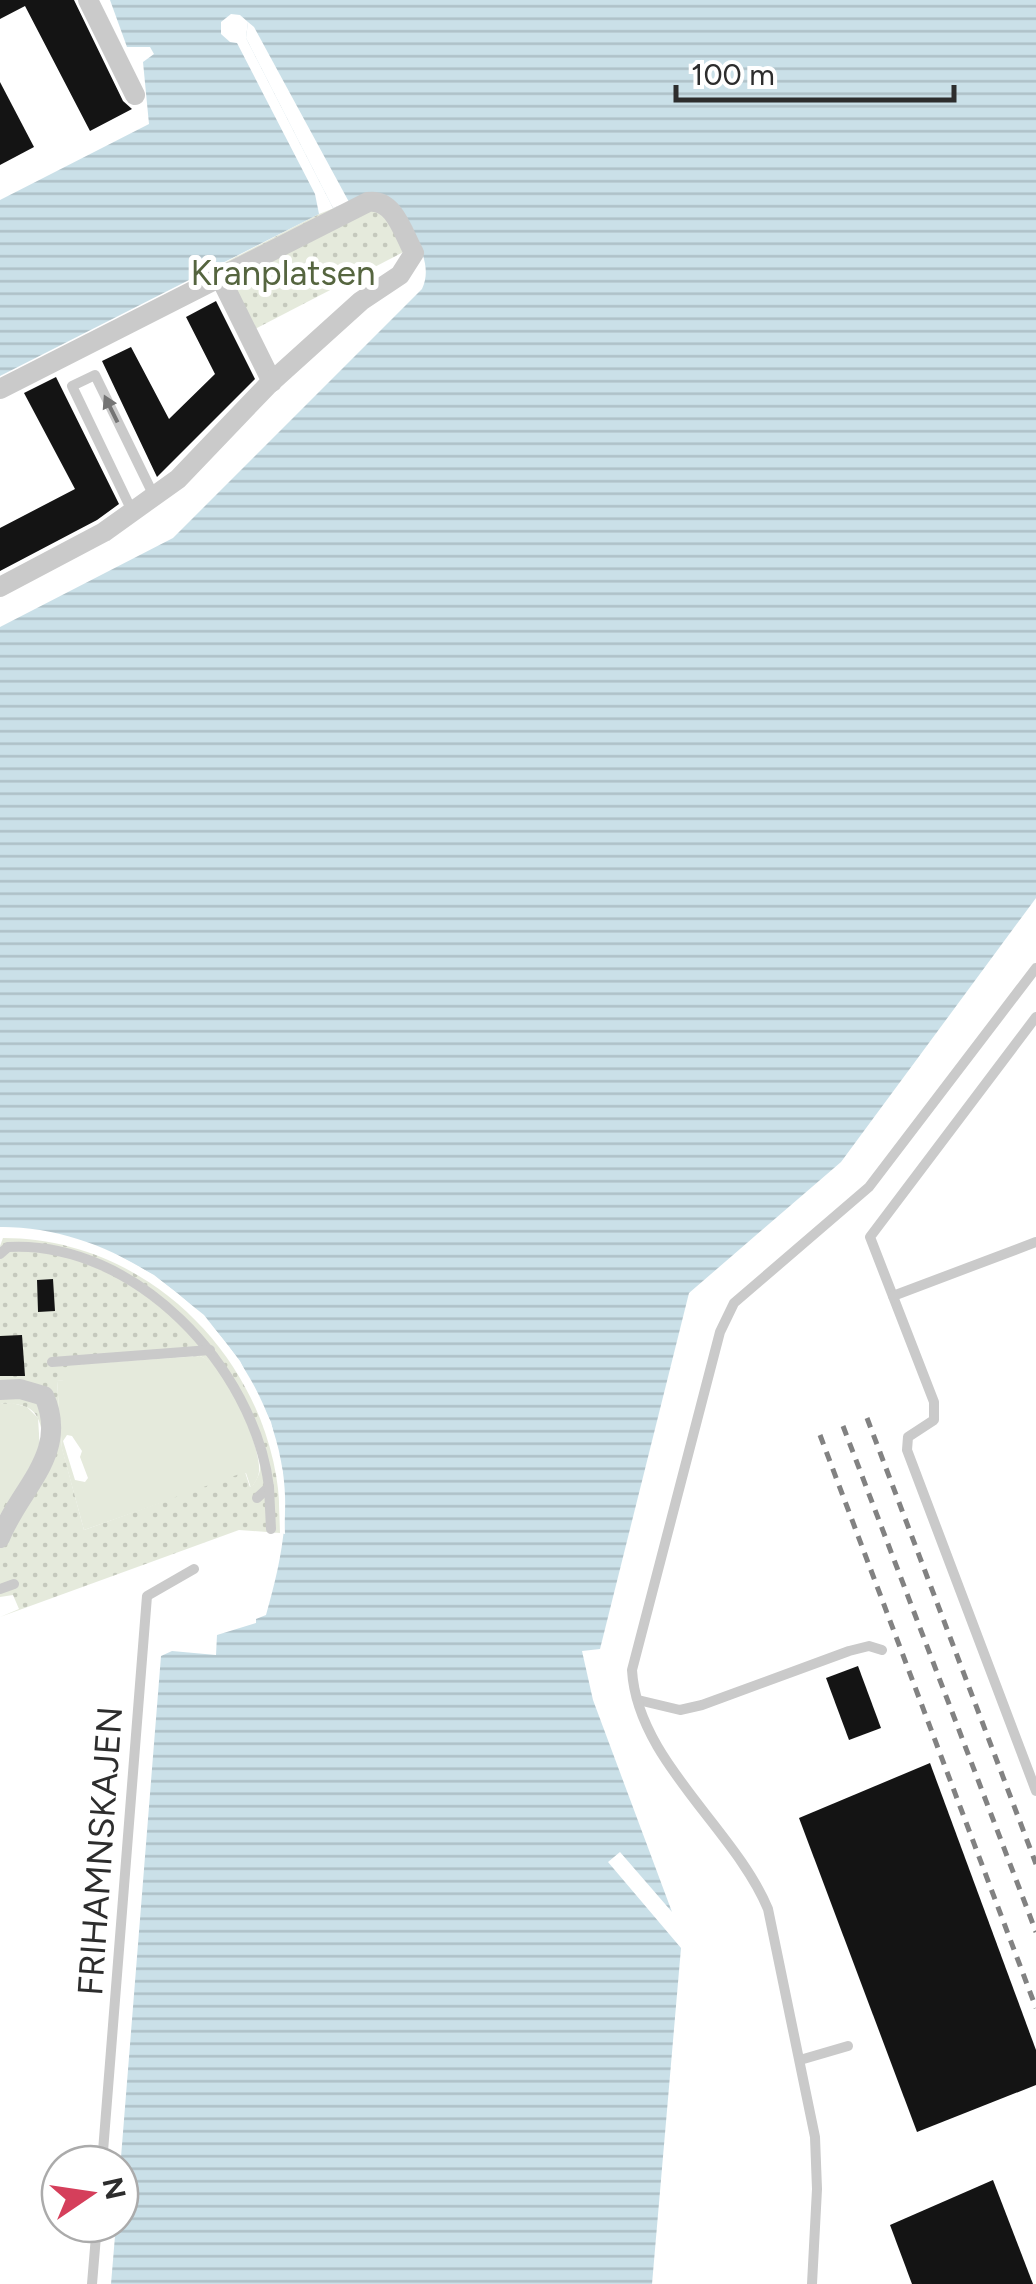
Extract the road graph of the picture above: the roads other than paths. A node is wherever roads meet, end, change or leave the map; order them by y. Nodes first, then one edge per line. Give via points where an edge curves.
1 (88, 0) edge
2 (134, 95) dead end
3 (220, 277) junction
4 (272, 382) junction
5 (0, 389) edge
6 (154, 496) junction
7 (132, 512) junction
8 (0, 587) edge
9 (1036, 968) edge
10 (1036, 1017) edge
11 (1036, 1242) edge
12 (0, 1254) edge
13 (893, 1296) junction
14 (210, 1350) junction
15 (52, 1362) dead end
16 (0, 1390) edge
17 (269, 1487) junction
18 (257, 1498) dead end
19 (270, 1530) dead end
20 (0, 1538) edge
21 (194, 1569) dead end
22 (14, 1584) dead end
23 (0, 1589) edge
24 (882, 1650) dead end
25 (638, 1700) junction
26 (1036, 1792) edge
27 (848, 2046) dead end
28 (800, 2060) junction
29 (104, 2144) edge
30 (95, 2244) edge
31 (92, 2284) edge
32 (812, 2284) edge

1 - 2 street
3 - 4 street
3 - 4 street via 378,200 414,253 400,275 361,301
3 - 5 street
4 - 6 street
6 - 7 street
6 -> 7 lane via 95,375 72,386
7 - 8 street
9 - 25 lane via 870,1187 734,1302 720,1332 632,1670
10 - 13 lane via 870,1237
11 - 13 lane
12 - 14 lane via 8,1247 52,1251 116,1274 173,1313
13 - 26 lane via 934,1402 934,1420 908,1438 907,1450
14 - 15 lane
14 - 17 lane via 249,1412
16 - 20 street via 44,1396 52,1418 46,1460
17 - 18 lane
17 - 19 lane
21 - 29 lane, FRIHAMNSKAJEN via 147,1596
22 - 23 lane
24 - 25 lane via 850,1651 680,1710
25 - 28 lane via 673,1773 755,1878 768,1909
27 - 28 lane
28 - 32 lane via 815,2137
30 - 31 lane

